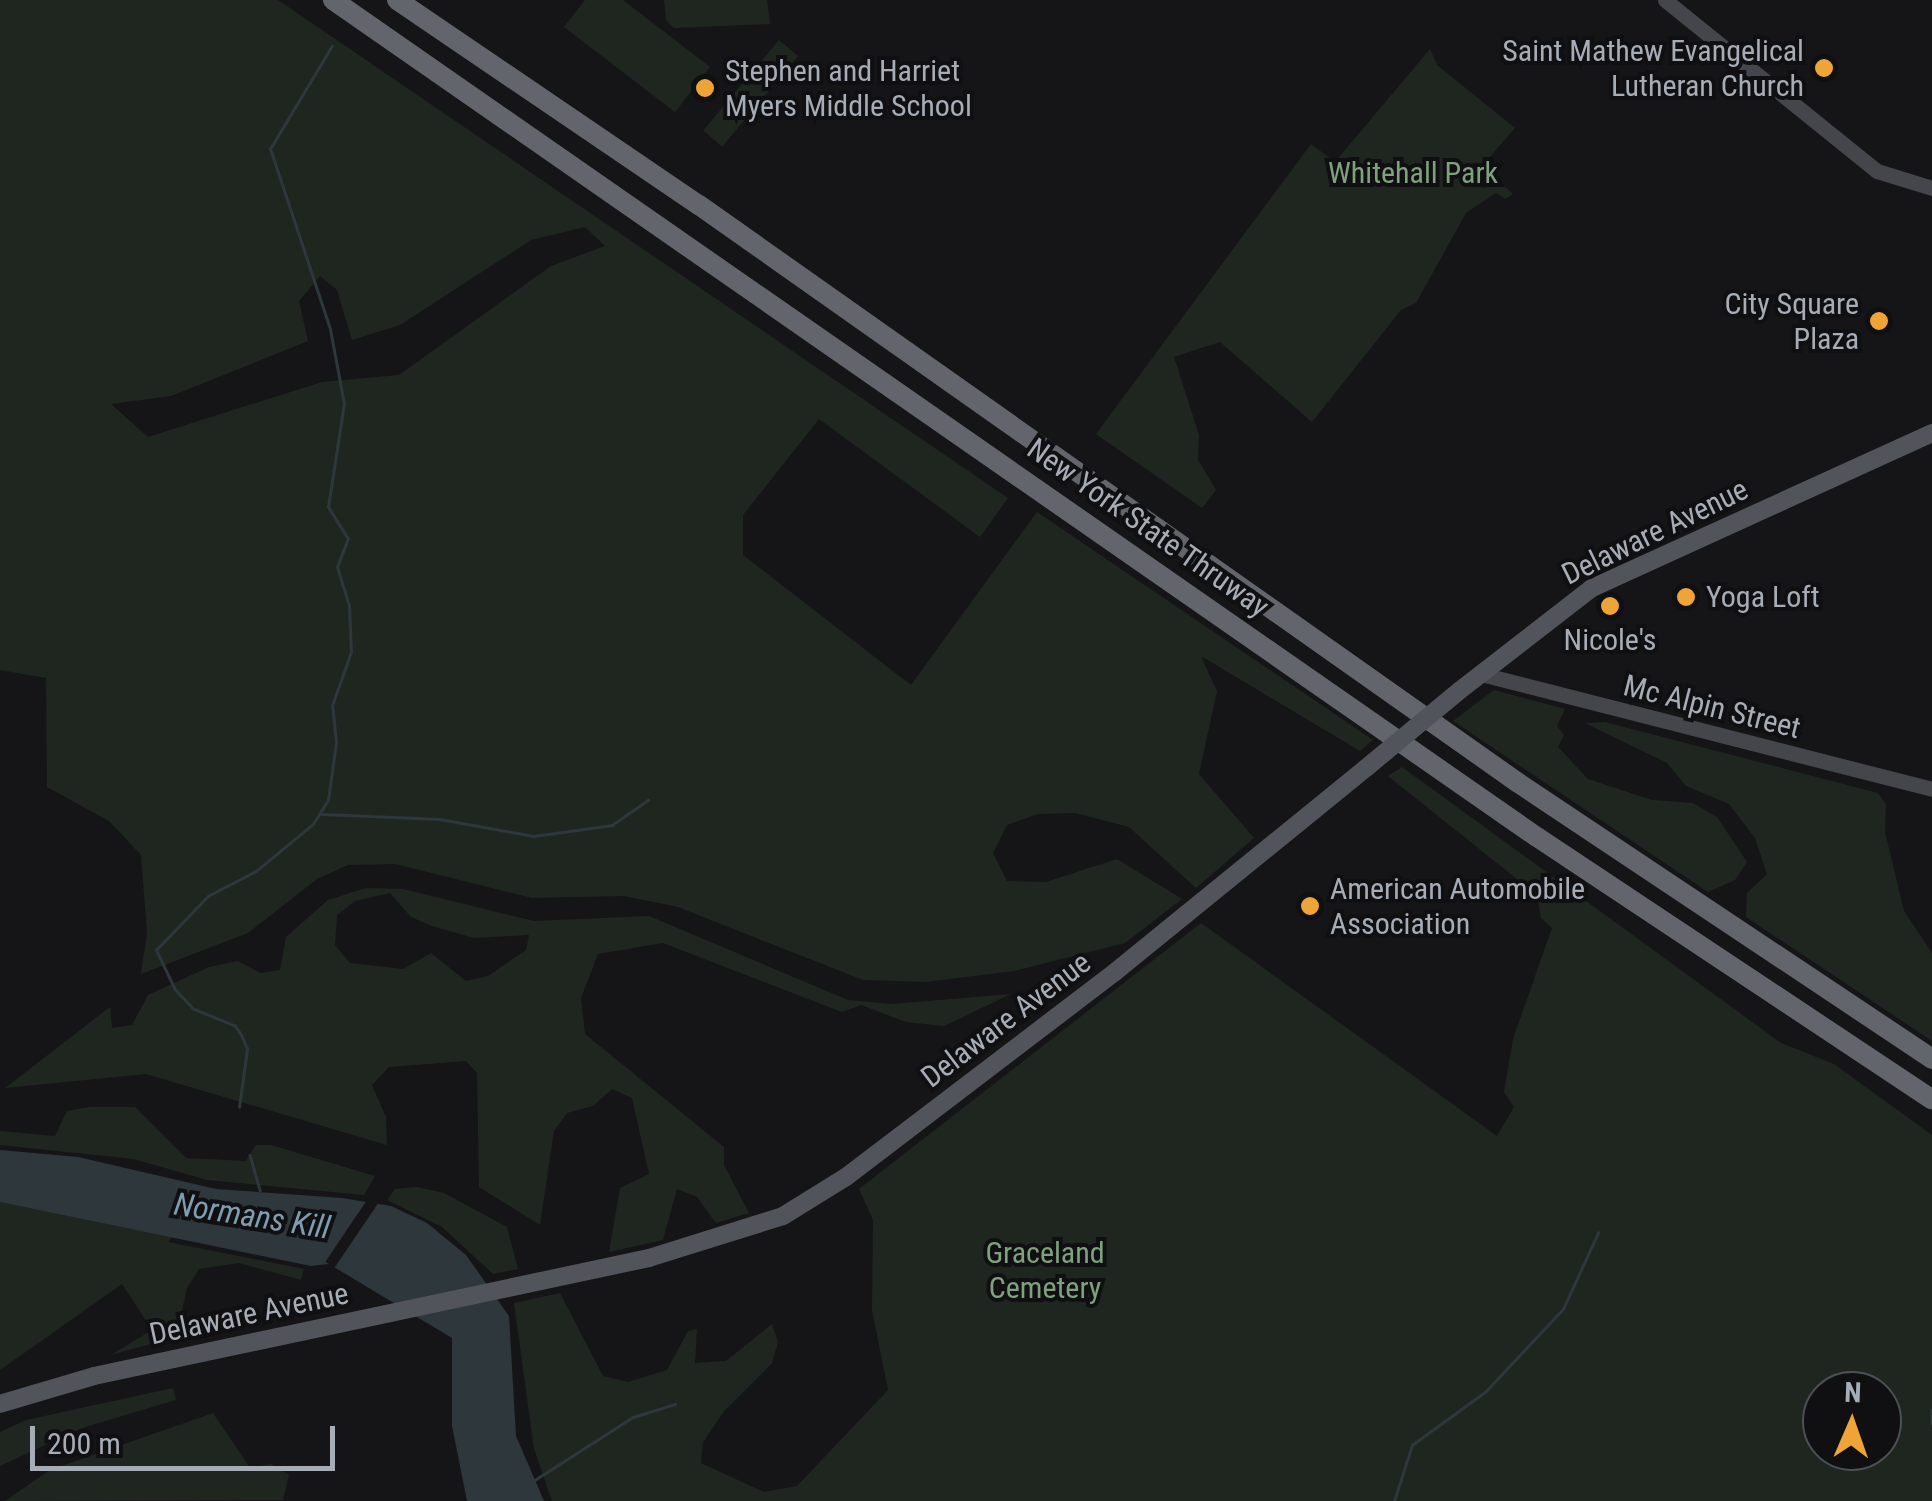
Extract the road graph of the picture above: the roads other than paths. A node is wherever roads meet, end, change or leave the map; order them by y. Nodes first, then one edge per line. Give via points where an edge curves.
1 (333, 0) edge
2 (397, 0) edge
3 (1665, 0) edge
4 (1932, 188) edge
5 (1932, 433) edge
6 (1481, 674) junction
7 (1932, 789) edge
8 (1932, 1059) edge
9 (1932, 1102) edge
10 (0, 1404) edge

1 - 9 highway, New York State Thruway via 1538,838
2 - 8 highway, New York State Thruway via 700,205 1516,782
3 - 4 street via 1877,171
5 - 6 main road, Delaware Avenue via 1592,588
6 - 7 street, Mc Alpin Street
6 - 10 main road, Delaware Avenue, bridge via 1199,907 826,1191 751,1230 649,1258 134,1366

